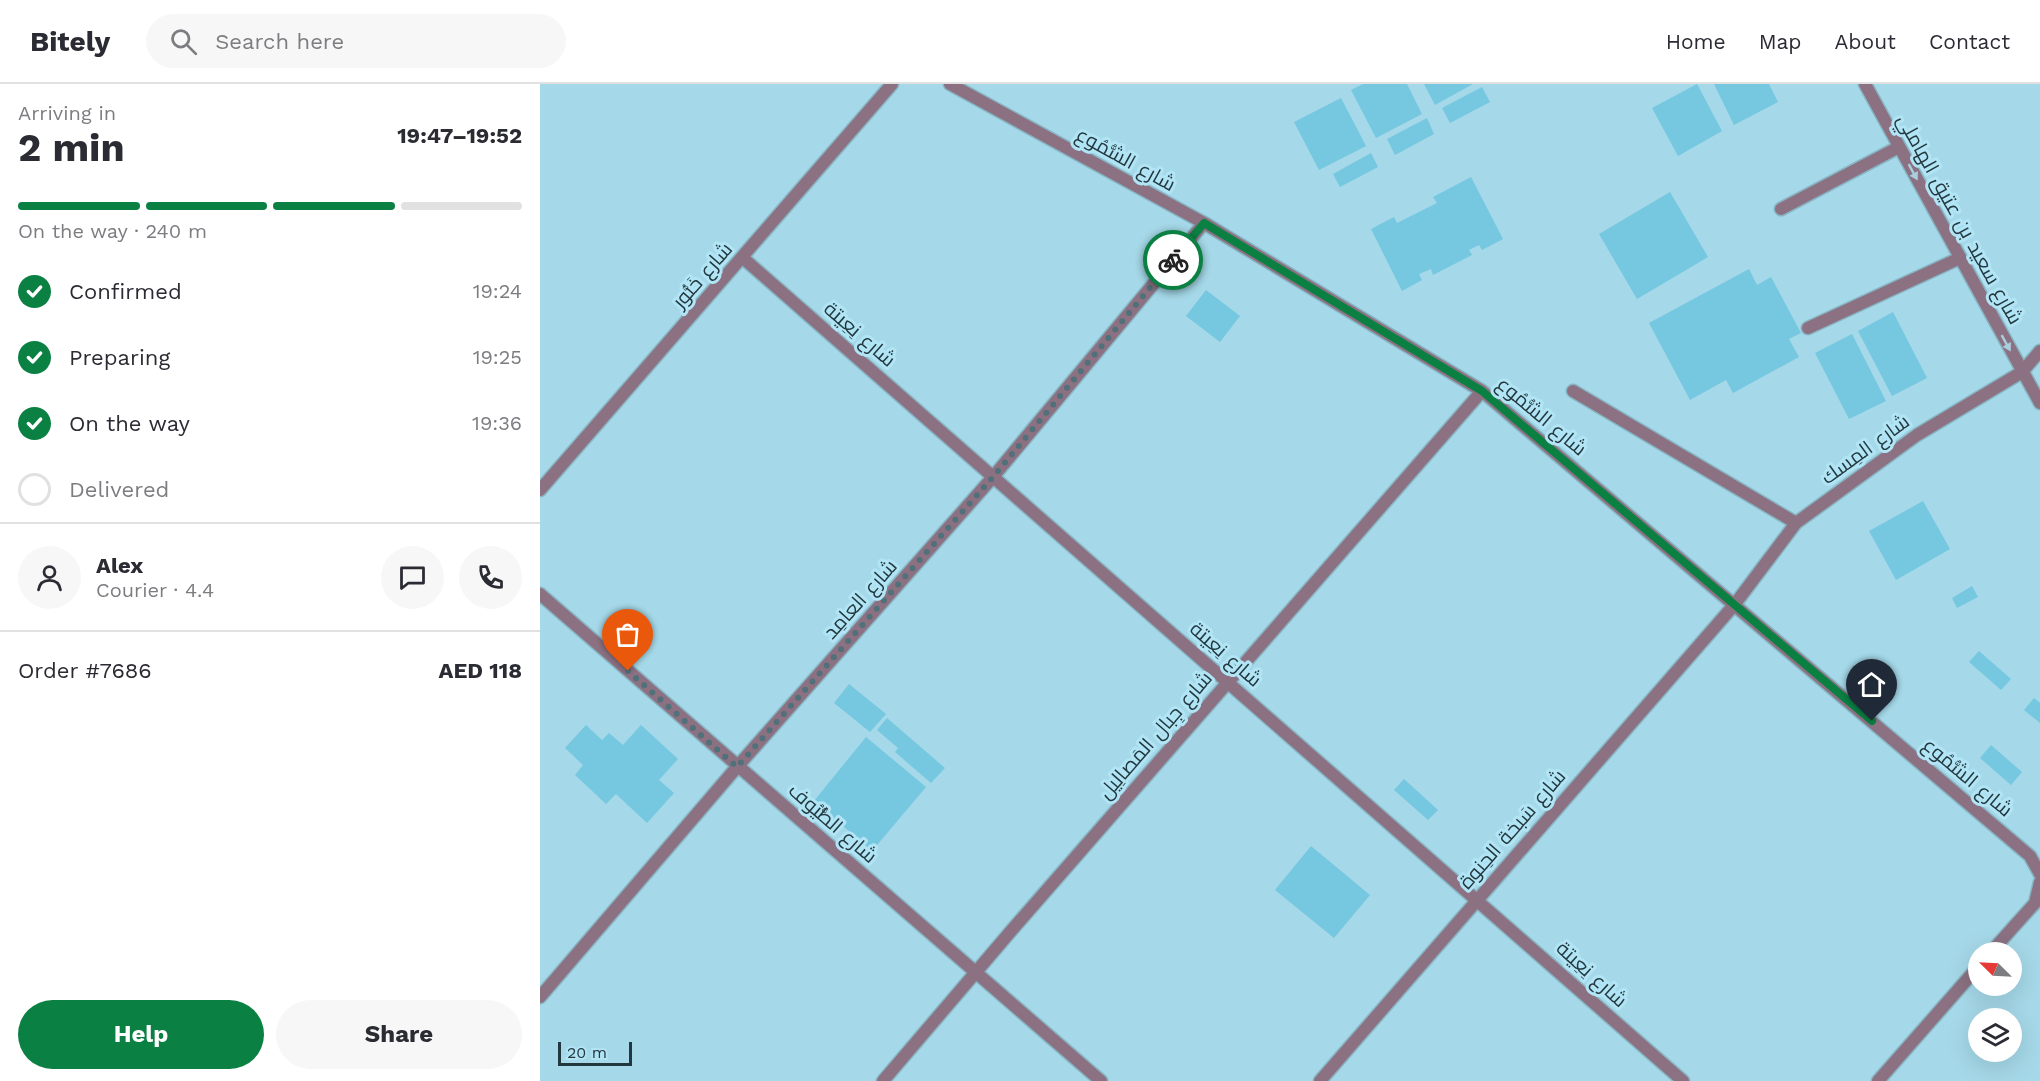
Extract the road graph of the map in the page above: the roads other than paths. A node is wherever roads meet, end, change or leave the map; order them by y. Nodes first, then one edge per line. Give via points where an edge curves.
1 (892, 84) edge
2 (950, 84) edge
3 (1864, 84) edge
4 (1899, 147) junction
5 (1781, 209) dead end
6 (1204, 223) junction
7 (743, 258) junction
8 (1960, 258) junction
9 (1808, 328) dead end
10 (2040, 351) edge
11 (2022, 372) junction
12 (1482, 391) junction
13 (1573, 391) dead end
14 (2040, 403) edge
15 (993, 477) junction
16 (540, 490) edge
17 (1796, 523) junction
18 (540, 594) edge
19 (1735, 604) junction
20 (1227, 682) junction
21 (737, 767) junction
22 (2040, 874) edge
23 (2040, 882) edge
24 (1477, 899) junction
25 (2000, 942) edge
26 (975, 972) junction
27 (1968, 978) edge
28 (540, 997) edge
29 (883, 1081) edge
30 (1101, 1081) edge
31 (1320, 1081) edge
32 (1683, 1081) edge
33 (1878, 1081) edge

1 - 7 street, شارع خَنُّور
2 - 6 street, شارع الشُّمُوع
3 - 4 street, شارع سعيد بن عتيق الهاملي
4 - 5 street
4 -> 8 street, شارع سعيد بن عتيق الهاملي
6 - 12 street, شارع الشُّمُوع
6 - 15 street, شارع العامِد
7 - 15 street, شارع نِعِيتة
7 - 16 street, شارع خَنُّور
8 - 9 street
8 -> 11 street, شارع سعيد بن عتيق الهاملي
10 - 11 street, شارع المِسك
11 - 14 street, شارع سعيد بن عتيق الهاملي
11 - 17 street, شارع المِسك via 1917,435
12 - 19 street, شارع الشُّمُوع
12 - 20 street, شارع جِبال المَصالِيل
13 - 17 street
15 - 20 street, شارع نِعِيتة
15 - 21 street, شارع العامِد
17 - 19 street, شارع المِسك
18 - 21 street, شارع الطُّيُوف
19 - 22 street, شارع الشُّمُوع via 2030,856
19 - 24 street, شارع سَبخة الحِنوة
20 - 24 street, شارع نِعِيتة
20 - 26 street, شارع جِبال المَصالِيل
21 - 26 street, شارع الطُّيُوف
21 - 28 street, شارع العامِد
23 - 25 street via 2035,903
24 - 31 street, شارع سَبخة الحِنوة
24 - 32 street, شارع نِعِيتة
26 - 29 street, شارع جِبال المَصالِيل
26 - 30 street, شارع الطُّيُوف
27 - 33 street

